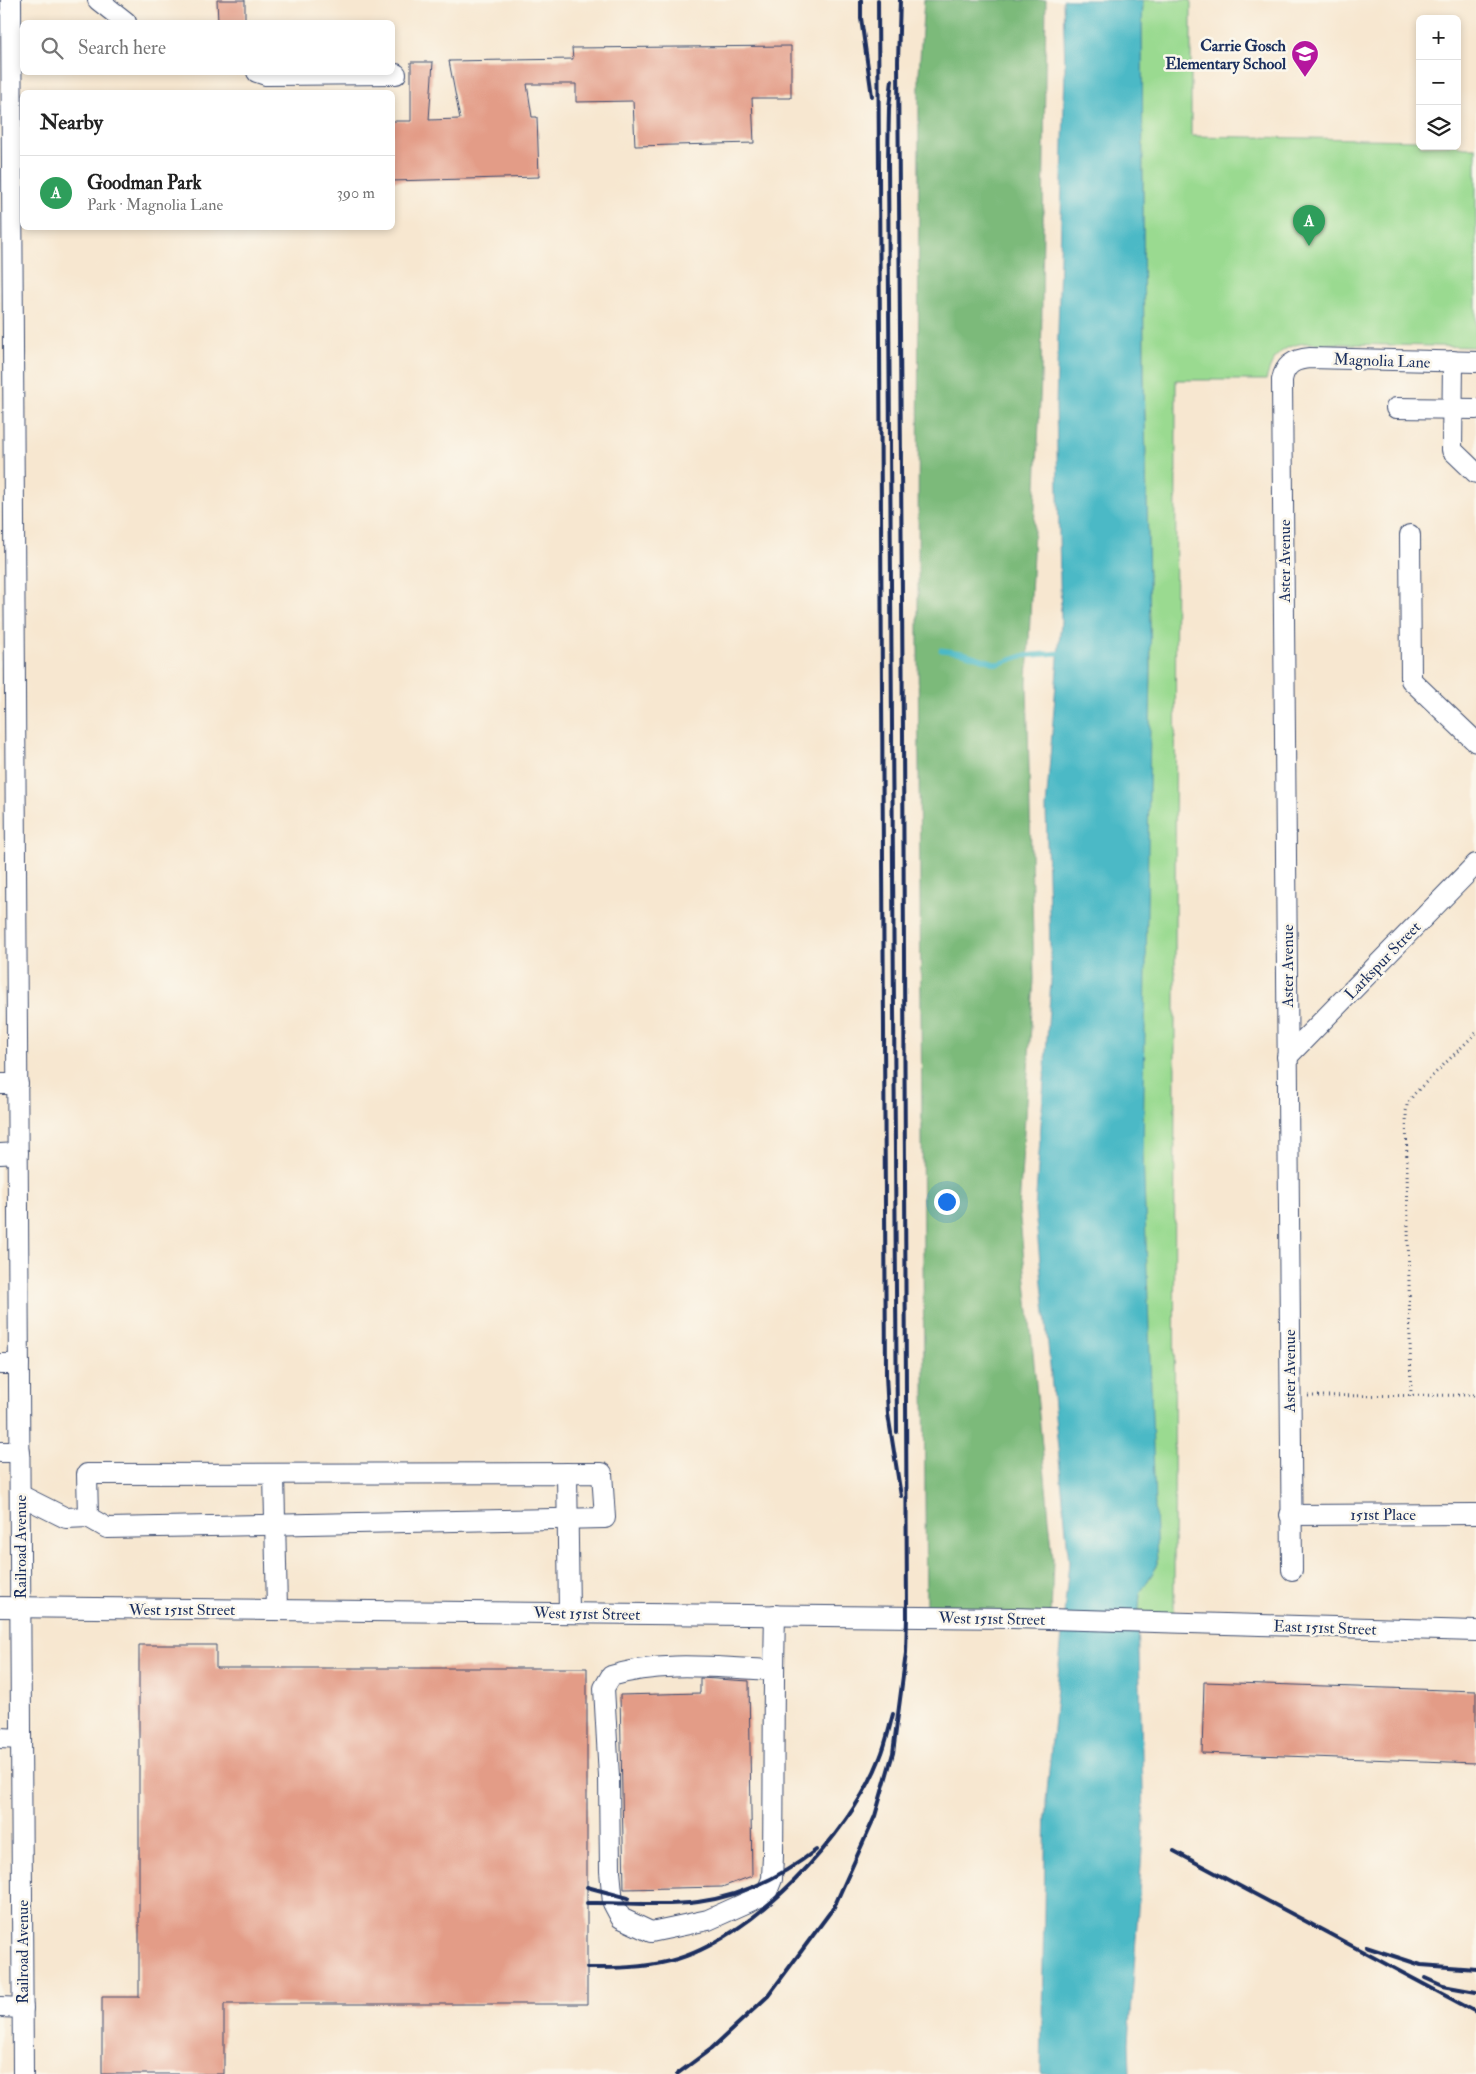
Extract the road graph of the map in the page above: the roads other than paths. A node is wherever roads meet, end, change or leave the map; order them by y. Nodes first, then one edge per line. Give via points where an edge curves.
1 (11, 0) edge
2 (98, 0) edge
3 (123, 20) edge
4 (1453, 361) junction
5 (1476, 362) edge
6 (1290, 364) joint
7 (1396, 408) dead end
8 (1452, 408) junction
9 (1476, 409) edge
10 (1452, 450) junction
11 (1476, 450) edge
12 (1476, 473) edge
13 (1410, 534) dead end
14 (7, 559) edge
15 (1476, 742) edge
16 (1476, 864) edge
17 (1287, 1057) junction
18 (9, 1084) edge
19 (9, 1153) edge
20 (10, 1364) edge
21 (10, 1452) edge
22 (568, 1473) junction
23 (274, 1474) junction
24 (20, 1495) junction
25 (1476, 1514) edge
26 (1290, 1515) junction
27 (88, 1517) junction
28 (568, 1519) junction
29 (275, 1525) junction
30 (1292, 1570) dead end
31 (0, 1608) edge
32 (21, 1608) junction
33 (276, 1609) junction
34 (568, 1612) junction
35 (775, 1615) junction
36 (1174, 1622) joint
37 (1476, 1631) edge
38 (774, 1670) junction
39 (0, 1738) edge
40 (21, 1739) junction
41 (0, 2007) edge
42 (23, 2008) junction
43 (23, 2074) edge

1 - 14 street, Railroad Avenue
2 - 3 street
4 - 5 street, Magnolia Lane
4 - 6 street, Magnolia Lane via 1310,358
4 - 8 street
6 - 17 street, Aster Avenue via 1282,380
7 - 8 street
8 - 9 street
8 - 10 street
10 - 11 street
10 - 12 street
13 - 15 street via 1411,680
14 - 18 street, Railroad Avenue
16 - 17 street, Larkspur Street
17 - 26 street, Aster Avenue
18 - 19 street, Railroad Avenue
19 - 20 street, Railroad Avenue
20 - 21 street, Railroad Avenue
21 - 24 street, Railroad Avenue
22 - 23 street
22 - 28 street
22 - 28 street via 602,1473 605,1518
23 - 27 street via 87,1474
23 - 29 street
24 - 27 street via 66,1518
24 - 32 street, Railroad Avenue
25 - 26 street, 151st Place
26 - 30 street, Aster Avenue
27 - 29 street via 107,1528
28 - 29 street
28 - 34 street
29 - 33 street
31 - 32 street, West 151st Street
32 - 33 street, West 151st Street
32 - 40 street, Railroad Avenue
33 - 34 street, West 151st Street
34 - 35 street, West 151st Street
35 - 36 street, West 151st Street
35 - 38 street
36 - 37 street, East 151st Street
38 - 38 street via 772,1879 766,1894 708,1920 651,1932 621,1918 613,1903 610,1870 604,1688 611,1676 630,1670 692,1667
39 - 40 street
40 - 42 street, Railroad Avenue
41 - 42 street
42 - 43 street, Railroad Avenue

